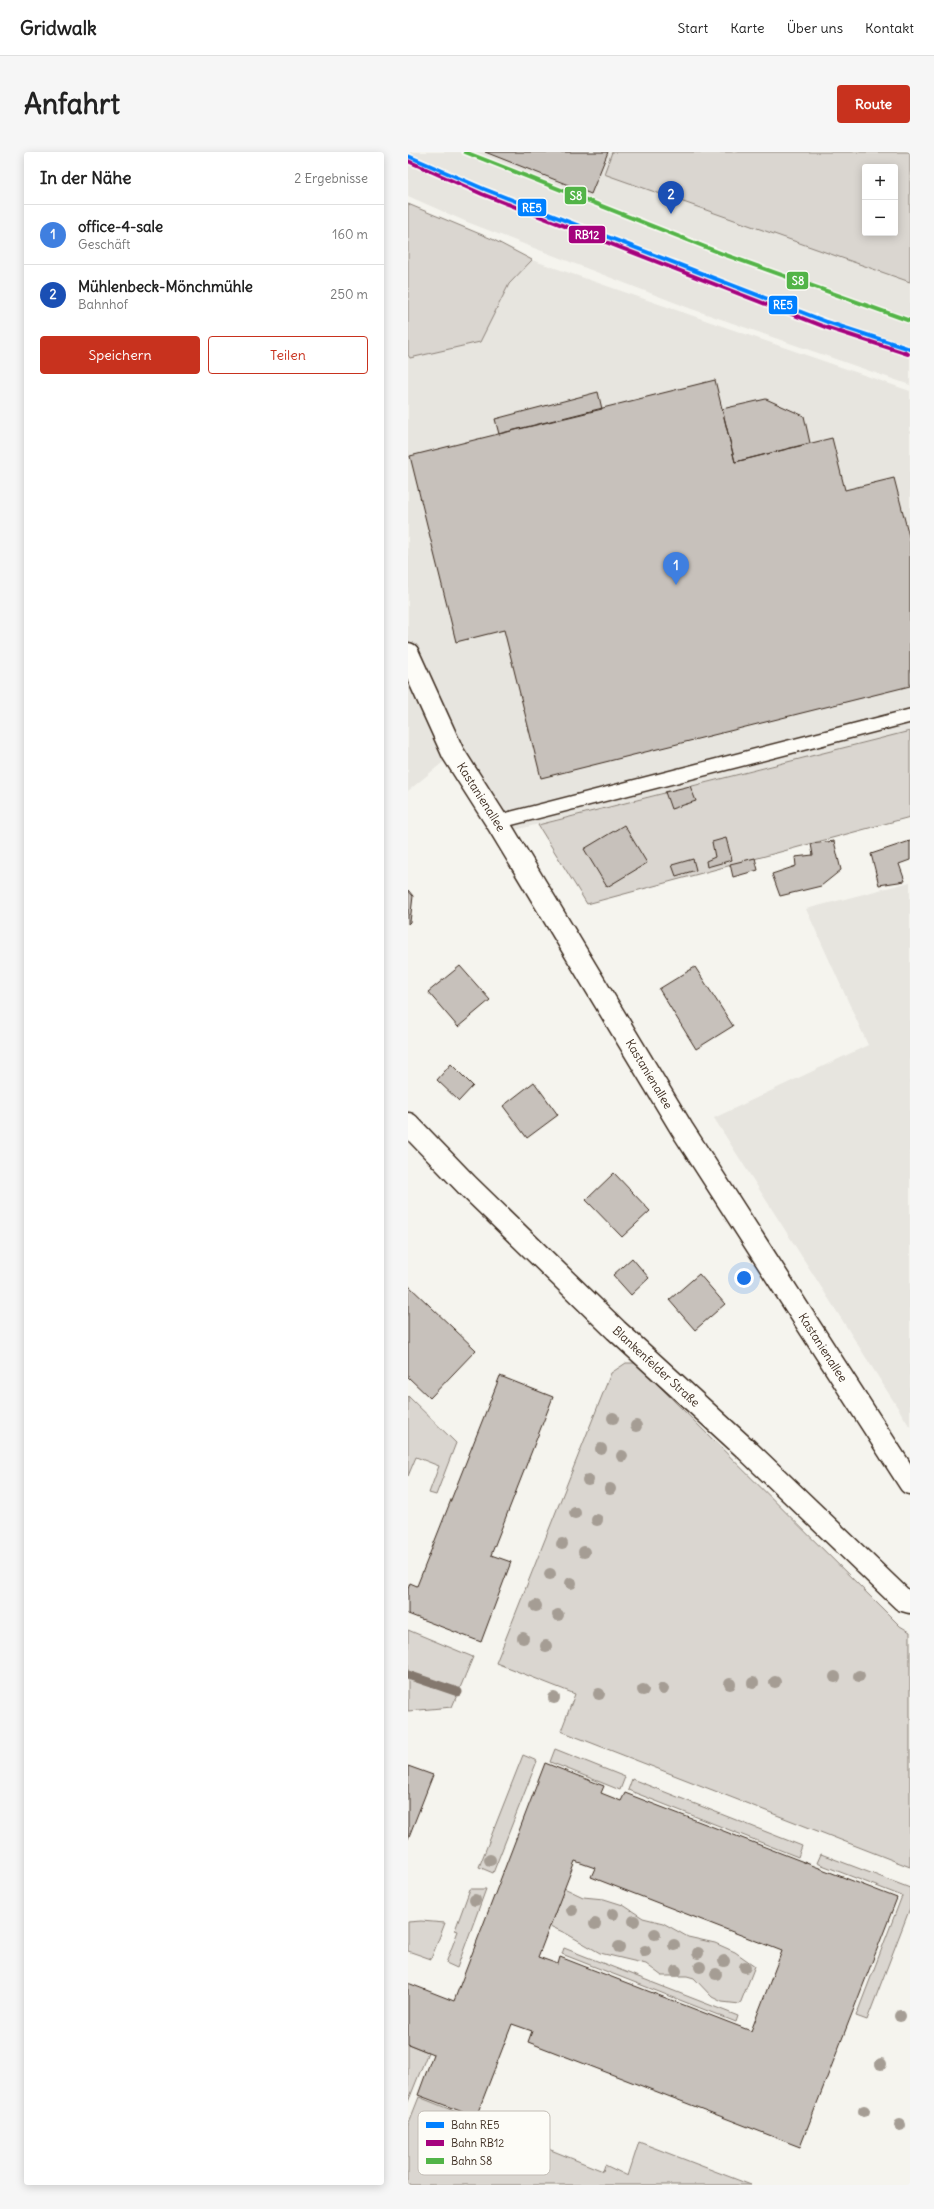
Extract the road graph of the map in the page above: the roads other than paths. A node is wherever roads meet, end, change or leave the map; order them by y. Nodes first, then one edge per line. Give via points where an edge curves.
1 (408, 654) edge
2 (910, 716) edge
3 (497, 822) junction
4 (408, 1124) edge
5 (910, 1483) edge
6 (910, 1602) edge

1 - 3 street, Kastanienallee via 453,753
2 - 3 lane
3 - 5 street, Kastanienallee via 682,1129
4 - 6 street, Blankenfelder Straße via 616,1330 747,1450 903,1600

